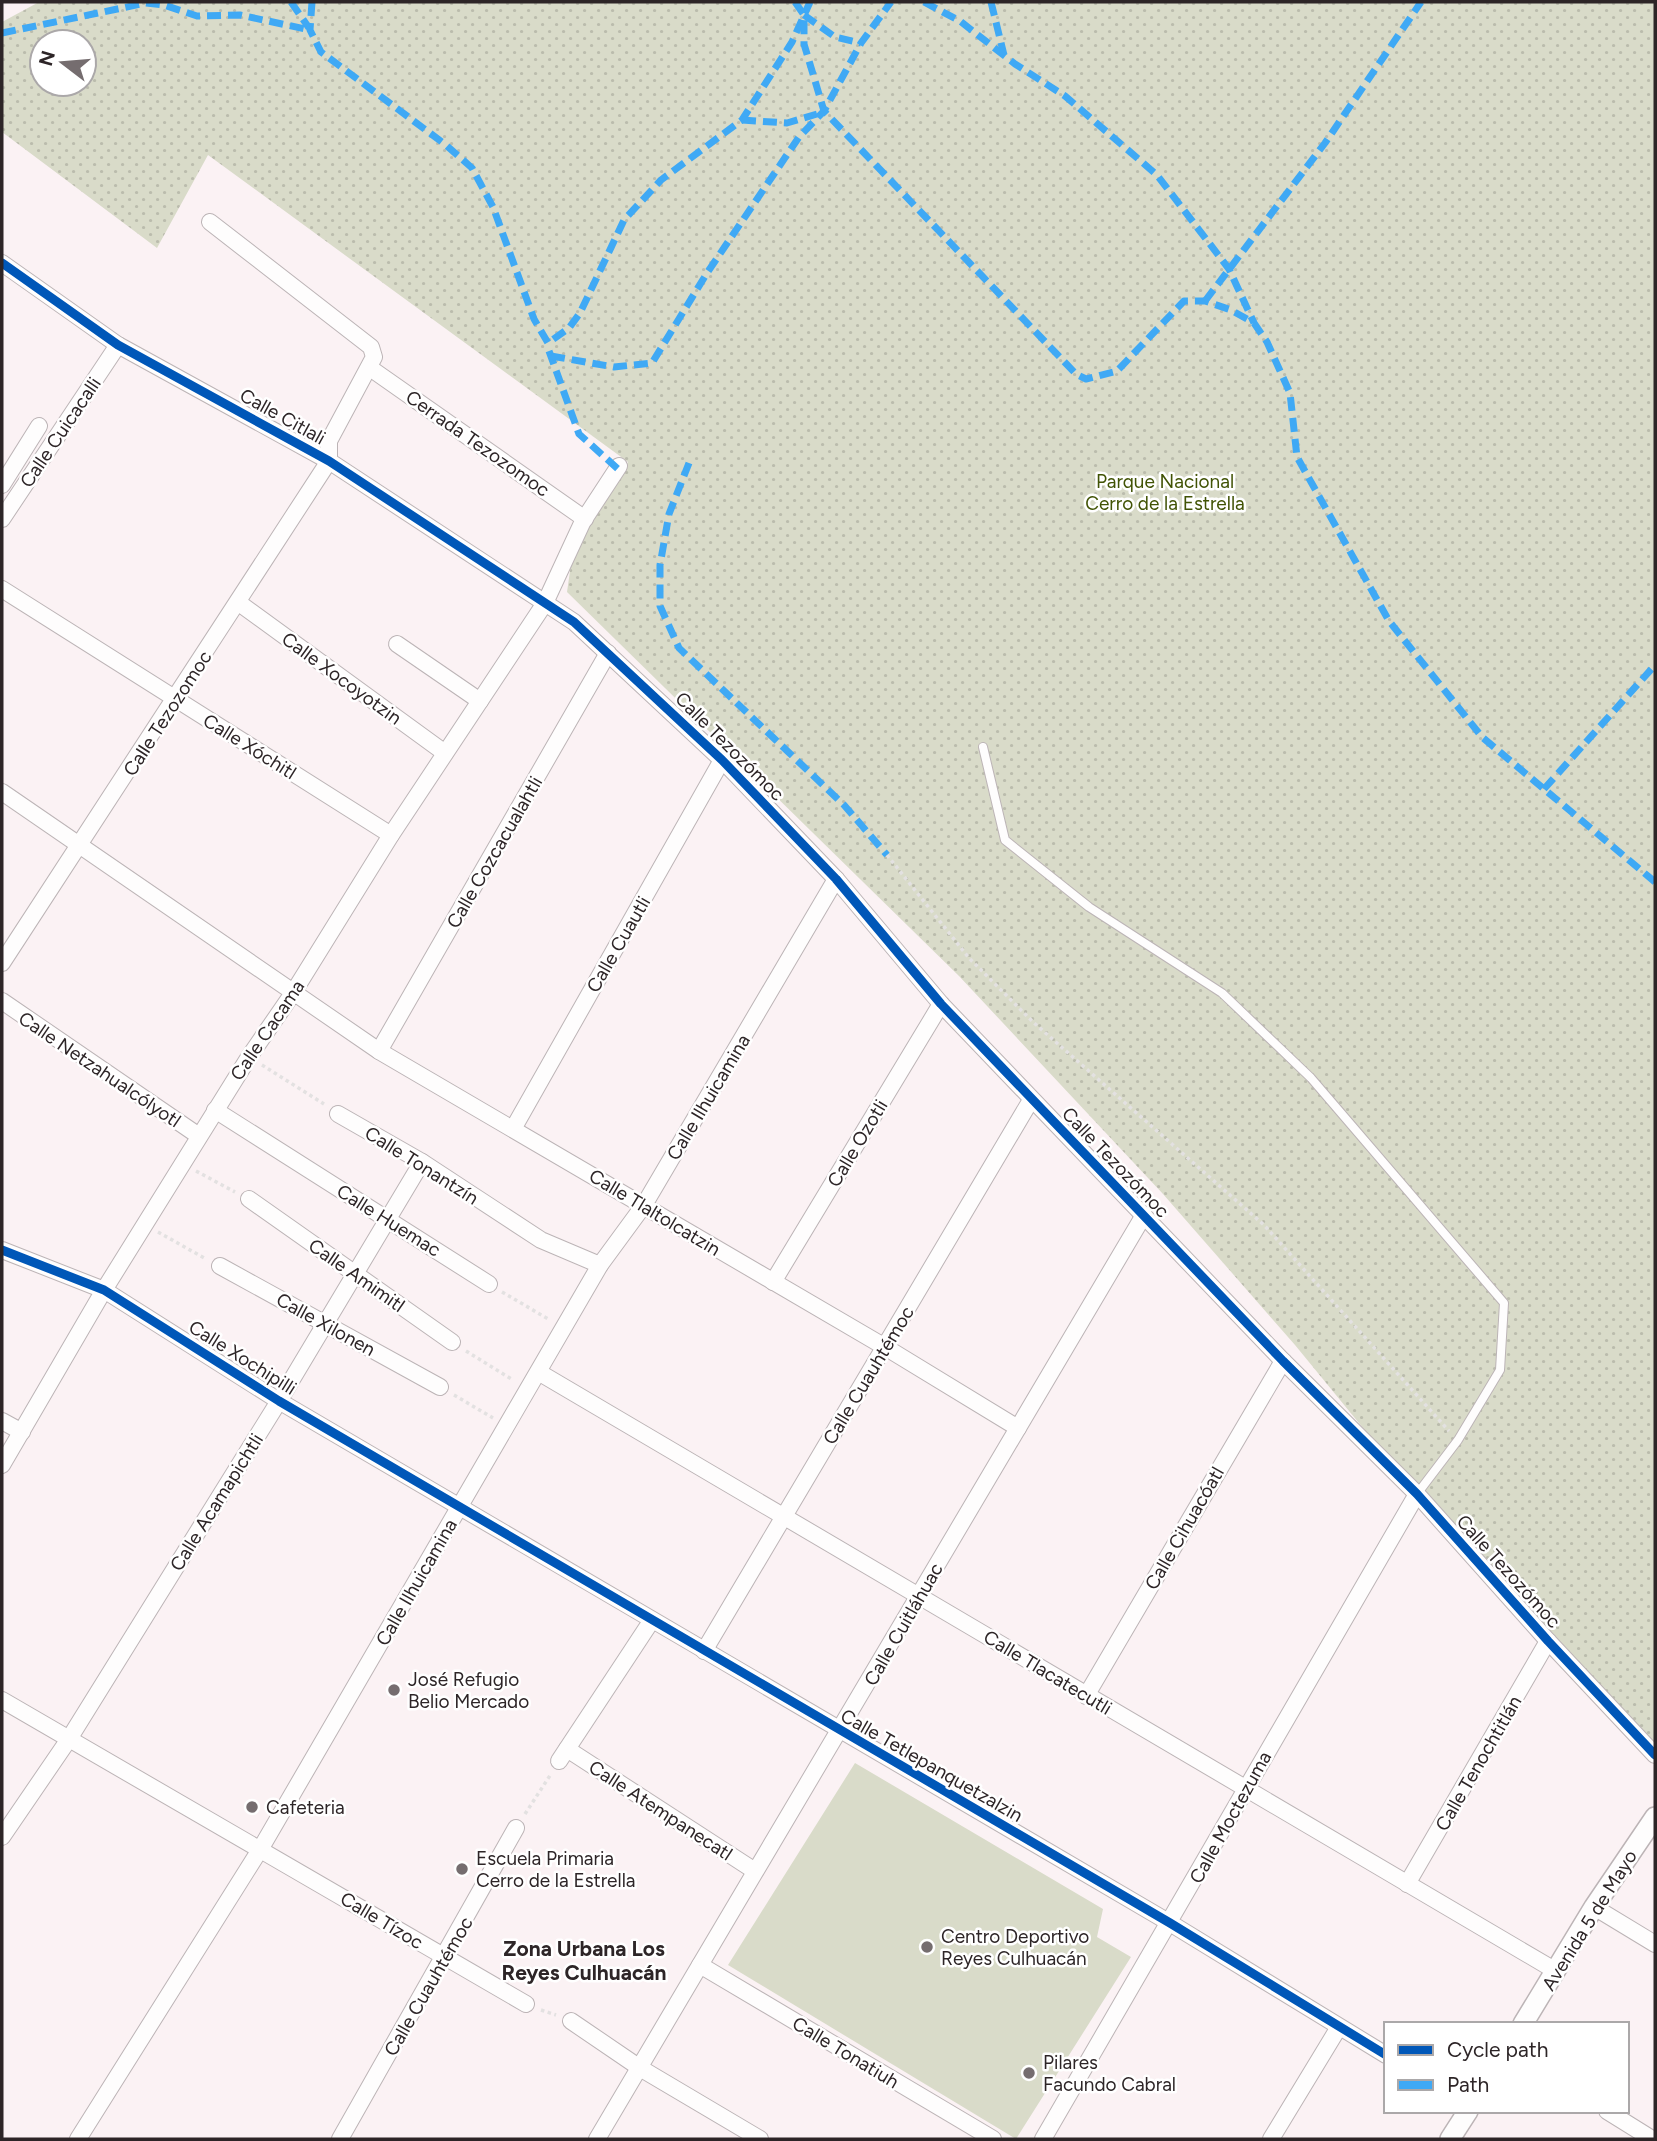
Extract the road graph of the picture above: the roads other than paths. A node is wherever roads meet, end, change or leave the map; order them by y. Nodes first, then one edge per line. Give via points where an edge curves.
1 (210, 222) dead end
2 (2, 263) edge
3 (118, 345) junction
4 (370, 368) junction
5 (39, 426) dead end
6 (329, 461) junction
7 (619, 466) dead end
8 (2, 485) edge
9 (2, 519) edge
10 (585, 519) junction
11 (2, 589) edge
12 (239, 603) junction
13 (545, 603) junction
14 (397, 644) dead end
15 (608, 653) junction
16 (176, 700) junction
17 (480, 701) junction
18 (983, 747) dead end
19 (445, 753) junction
20 (722, 760) junction
21 (2, 792) edge
22 (391, 835) junction
23 (80, 844) junction
24 (836, 879) junction
25 (2, 963) edge
26 (293, 993) junction
27 (2, 1001) edge
28 (941, 1004) junction
29 (379, 1051) junction
30 (1031, 1100) junction
31 (215, 1110) junction
32 (338, 1114) road end
33 (513, 1129) junction
34 (199, 1136) junction
35 (422, 1163) junction
36 (248, 1199) road end
37 (644, 1205) junction
38 (1144, 1215) junction
39 (386, 1219) junction
40 (2, 1250) edge
41 (600, 1265) junction
42 (220, 1266) road end
43 (354, 1272) junction
44 (773, 1282) junction
45 (489, 1284) road end
46 (104, 1290) junction
47 (324, 1323) junction
48 (452, 1342) road end
49 (885, 1347) junction
50 (1283, 1361) junction
51 (540, 1373) junction
52 (440, 1387) road end
53 (279, 1401) junction
54 (2, 1421) edge
55 (1018, 1428) junction
56 (22, 1432) junction
57 (2, 1465) edge
58 (1417, 1494) junction
59 (459, 1508) junction
60 (784, 1518) junction
61 (920, 1595) junction
62 (653, 1620) junction
63 (1548, 1641) junction
64 (704, 1651) junction
65 (1086, 1696) junction
66 (2, 1700) edge
67 (840, 1732) junction
68 (69, 1739) junction
69 (1655, 1755) edge
70 (1244, 1789) junction
71 (1655, 1817) edge
72 (516, 1828) road end
73 (2, 1838) edge
74 (261, 1849) junction
75 (755, 1871) junction
76 (1407, 1884) junction
77 (1594, 1907) junction
78 (1170, 1923) junction
79 (1655, 1944) edge
80 (445, 1958) junction
81 (700, 1965) junction
82 (1556, 1971) junction
83 (526, 2004) road end
84 (571, 2021) road end
85 (1524, 2022) edge
86 (1339, 2027) junction
87 (1384, 2054) edge
88 (640, 2068) junction
89 (1467, 2113) edge
90 (1610, 2113) edge
91 (78, 2139) edge
92 (340, 2139) edge
93 (597, 2139) edge
94 (761, 2139) edge
95 (993, 2139) edge
96 (1043, 2139) edge
97 (1271, 2139) edge
98 (1450, 2139) edge
99 (1652, 2139) edge

1 - 4 street via 371,347
2 - 3 street, Calle Citlali
3 - 6 street, Calle Citlali
3 - 9 street, Calle Cuicacalli
4 - 6 street via 329,441
4 - 10 street, Cerrada Tezozomoc
5 - 8 street
6 - 12 street, Calle Tezozomoc
6 - 13 street, Calle Citlali
7 - 10 street, Calle Cacama
10 - 13 street, Calle Cacama
11 - 16 street, Calle Xóchitl
12 - 16 street, Calle Tezozomoc
12 - 19 street, Calle Xocoyotzin
13 - 15 street, Calle Tezozómoc
13 - 17 street, Calle Cacama
14 - 17 street
15 - 20 street, Calle Tezozómoc
15 - 29 street, Calle Cozcacualahtli
16 - 22 street, Calle Xóchitl
16 - 23 street, Calle Tezozomoc
17 - 19 street, Calle Cacama
18 - 58 lane via 1005,840 1089,907 1222,993 1311,1078 1504,1303 1500,1370 1458,1440
19 - 22 street, Calle Cacama
20 - 24 street, Calle Tezozómoc
20 - 33 street, Calle Cuautli
21 - 23 street
22 - 26 street, Calle Cacama
23 - 25 street, Calle Tezozomoc
23 - 26 street
24 - 28 street, Calle Tezozómoc
24 - 37 street, Calle Ilhuicamina
26 - 29 street, Calle Tlaltolcatzin
26 - 31 street, Calle Cacama
27 - 34 street, Calle Netzahualcólyotl
28 - 30 street, Calle Tezozómoc
28 - 44 street, Calle Ozotli
29 - 33 street, Calle Tlaltolcatzin
30 - 38 street, Calle Tezozómoc
30 - 49 street, Calle Cuauhtémoc
31 - 34 street, Calle Cacama
31 - 39 street, Calle Huemac
32 - 35 street, Calle Tonantzín
33 - 37 street, Calle Tlaltolcatzin
34 - 46 street, Calle Cacama
35 - 39 street, Calle Acamapichtli
35 - 41 street, Calle Tonantzín via 541,1240
36 - 43 street, Calle Amimitl
37 - 41 street, Calle Ilhuicamina
37 - 44 street, Calle Tlaltolcatzin
38 - 50 street, Calle Tezozómoc
38 - 55 street, Calle Cuitláhuac
39 - 43 street, Calle Acamapichtli
39 - 45 street, Calle Huemac
40 - 46 street, Calle Xochipilli
41 - 51 street, Calle Ilhuicamina
42 - 47 street, Calle Xilonen
43 - 47 street, Calle Acamapichtli
43 - 48 street, Calle Amimitl
44 - 49 street, Calle Tlaltolcatzin
46 - 53 street, Calle Xochipilli
46 - 56 street, Calle Cacama
47 - 52 street, Calle Xilonen
47 - 53 street, Calle Acamapichtli
49 - 55 street, Calle Tlaltolcatzin
49 - 60 street, Calle Cuauhtémoc
50 - 58 street, Calle Tezozómoc
50 - 65 street, Calle Cihuacóatl
51 - 59 street, Calle Ilhuicamina
51 - 60 street, Calle Tlacatecutli
53 - 59 street, Calle Xochipilli
53 - 68 street, Calle Acamapichtli
54 - 56 street
55 - 61 street, Calle Cuitláhuac
56 - 57 street, Calle Cacama
58 - 63 street, Calle Tezozómoc
58 - 70 street, Calle Moctezuma
59 - 62 street, Calle Tetlepanquetzalzin
59 - 74 street, Calle Ilhuicamina
60 - 61 street, Calle Tlacatecutli
60 - 64 street, Calle Cuauhtémoc
61 - 65 street, Calle Tlacatecutli
61 - 67 street, Calle Cuitláhuac
62 - 64 street, Calle Tetlepanquetzalzin
62 - 75 street, Calle Atempanecatl via 563,1755
63 - 69 street, Calle Tezozómoc
63 - 76 street, Calle Tenochtitlán
64 - 67 street, Calle Tetlepanquetzalzin
65 - 70 street, Calle Tlacatecutli
66 - 68 street, Calle Tízoc
67 - 75 street, Calle Cuitláhuac
67 - 78 street, Calle Tetlepanquetzalzin
68 - 73 street, Calle Acamapichtli
68 - 74 street, Calle Tízoc
70 - 76 street, Calle Tlacatecutli
70 - 78 street, Calle Moctezuma
71 - 77 street, Avenida 5 de Mayo
72 - 80 street, Calle Cuauhtémoc
74 - 80 street, Calle Tízoc
74 - 91 street, Calle Ilhuicamina
75 - 81 street, Calle Cuitláhuac
76 - 82 street, Calle Tlacatecutli
77 - 79 street
77 - 82 street, Avenida 5 de Mayo
78 - 86 street, Calle Tetlepanquetzalzin
78 - 96 street, Calle Moctezuma
80 - 83 street, Calle Tízoc
80 - 92 street, Calle Cuauhtémoc
81 - 88 street, Calle Cuitláhuac
81 - 95 street, Calle Tonatiuh
82 - 85 street, Avenida 5 de Mayo
84 - 88 street
86 - 87 street, Calle Tetlepanquetzalzin
86 - 97 street
88 - 93 street, Calle Cuitláhuac
88 - 94 street
89 - 98 street
90 - 99 street

